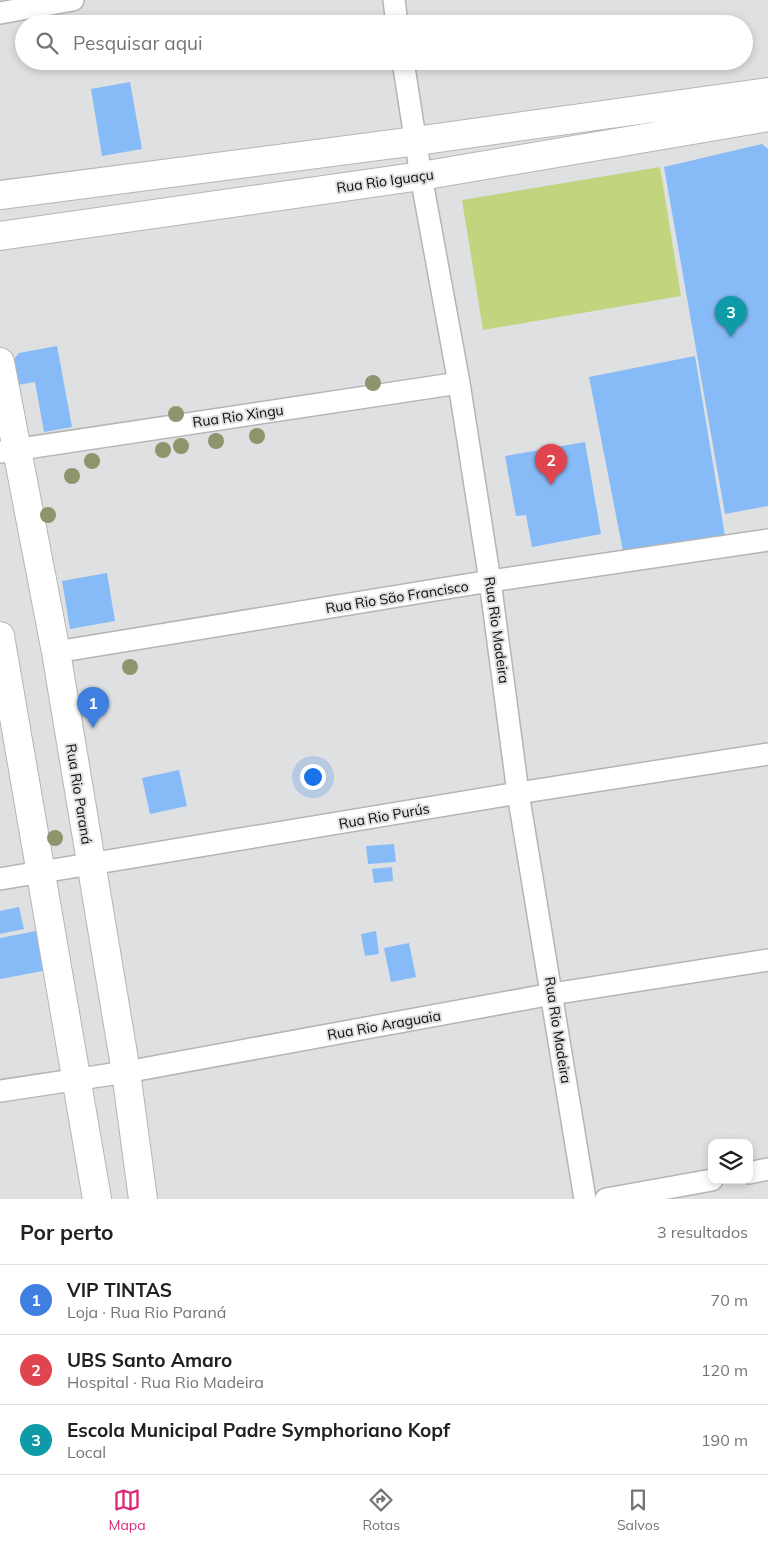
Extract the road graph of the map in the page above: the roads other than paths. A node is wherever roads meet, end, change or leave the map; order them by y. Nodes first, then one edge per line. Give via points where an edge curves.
1 (73, 0) edge
2 (394, 0) edge
3 (0, 13) edge
4 (396, 15) edge
5 (404, 70) edge
6 (768, 92) edge
7 (768, 117) edge
8 (416, 141) junction
9 (421, 176) junction
10 (0, 195) edge
11 (0, 236) edge
12 (0, 362) edge
13 (459, 383) junction
14 (9, 450) edge
15 (768, 540) edge
16 (490, 581) junction
17 (0, 636) edge
18 (56, 652) junction
19 (768, 754) edge
20 (518, 793) junction
21 (91, 865) junction
22 (42, 872) junction
23 (0, 879) edge
24 (768, 960) edge
25 (552, 994) junction
26 (126, 1072) junction
27 (75, 1078) junction
28 (0, 1091) edge
29 (768, 1169) edge
30 (753, 1172) edge
31 (708, 1181) edge
32 (97, 1199) edge
33 (143, 1199) edge
34 (586, 1199) edge
35 (606, 1199) edge

1 - 3 street
2 - 4 street
5 - 8 street, Rua Rio Madeira
6 - 8 street
7 - 9 street, Rua Rio Iguaçu
8 - 9 street, Rua Rio Madeira
8 - 10 street
9 - 11 street, Rua Rio Iguaçu
9 - 13 street, Rua Rio Madeira
12 - 14 street, Rua Rio Paraná
13 - 14 street, Rua Rio Xingu
13 - 16 street, Rua Rio Madeira
14 - 18 street, Rua Rio Paraná
15 - 16 street, Rua Rio São Francisco
16 - 18 street, Rua Rio São Francisco
16 - 20 street, Rua Rio Madeira
17 - 22 street
18 - 21 street, Rua Rio Paraná
19 - 20 street, Rua Rio Purús
20 - 21 street, Rua Rio Purús
20 - 25 street, Rua Rio Madeira
21 - 22 street, Rua Rio Purús
21 - 26 street, Rua Rio Paraná
22 - 23 street, Rua Rio Purús
22 - 27 street
24 - 25 street, Rua Rio Araguaia
25 - 26 street, Rua Rio Araguaia
25 - 34 street, Rua Rio Madeira
26 - 27 street, Rua Rio Araguaia
26 - 33 street, Rua Rio Paraná
27 - 28 street, Rua Rio Araguaia
27 - 32 street
29 - 30 street
31 - 35 street

